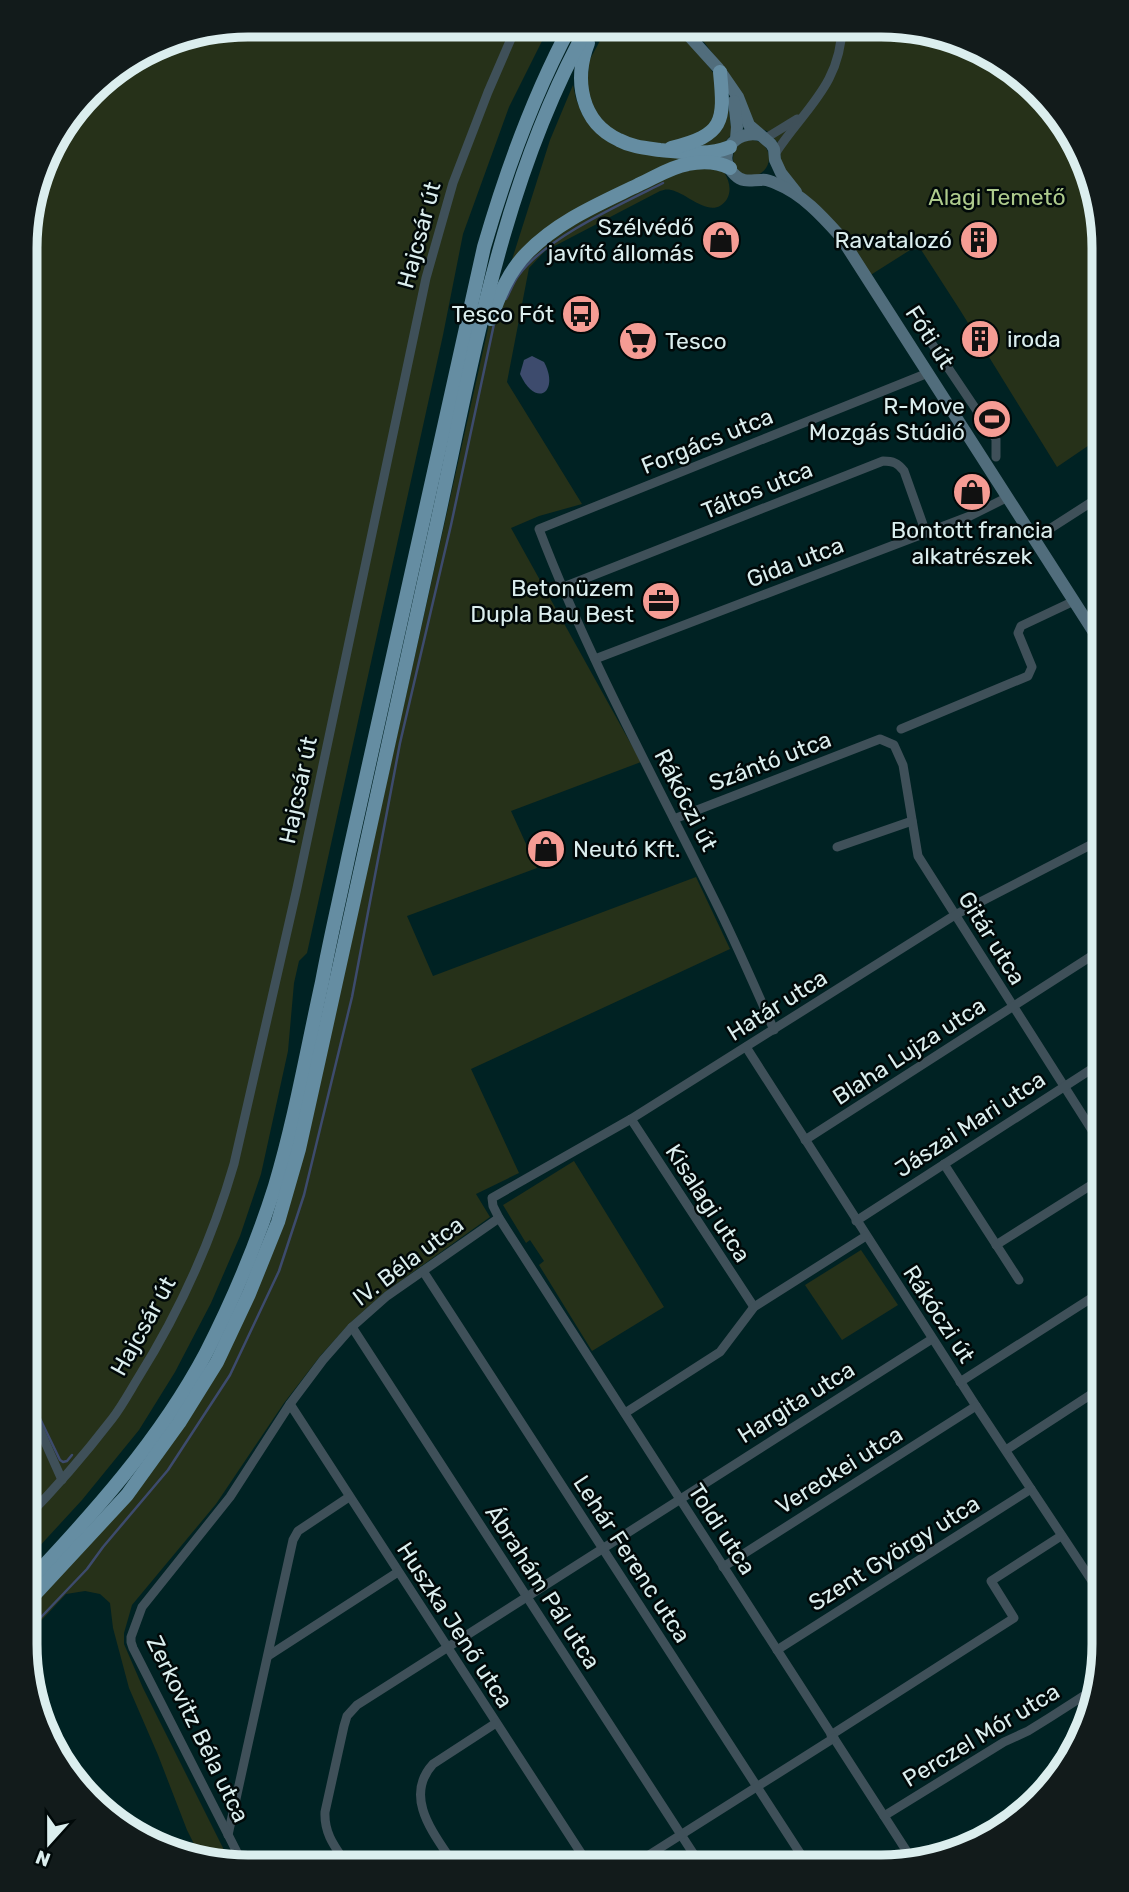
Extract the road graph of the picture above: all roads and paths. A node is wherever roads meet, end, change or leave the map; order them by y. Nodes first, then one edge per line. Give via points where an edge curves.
1 (512, 37) edge
2 (565, 37) edge
3 (582, 37) edge
4 (591, 37) edge
5 (690, 37) edge
6 (841, 37) edge
7 (720, 72) junction
8 (732, 90) junction
9 (802, 117) junction
10 (763, 137) junction
11 (733, 143) junction
12 (662, 150) junction
13 (775, 157) junction
14 (730, 168) junction
15 (761, 179) junction
16 (801, 199) junction
17 (924, 332) dead end
18 (942, 359) junction
19 (927, 371) junction
20 (466, 390) junction
21 (996, 457) dead end
22 (1008, 498) junction
23 (1092, 502) edge
24 (539, 529) joint
25 (926, 533) junction
26 (1034, 539) junction
27 (561, 588) junction
28 (1073, 601) junction
29 (1092, 630) edge
30 (595, 659) junction
31 (901, 729) dead end
32 (880, 739) joint
33 (674, 819) junction
34 (912, 821) junction
35 (1092, 844) edge
36 (837, 847) dead end
37 (955, 915) junction
38 (1092, 956) edge
39 (1013, 1007) junction
40 (774, 1030) junction
41 (746, 1047) junction
42 (1092, 1069) edge
43 (1064, 1087) junction
44 (631, 1119) junction
45 (1092, 1130) edge
46 (805, 1140) junction
47 (944, 1164) junction
48 (1092, 1185) edge
49 (499, 1218) junction
50 (856, 1221) junction
51 (866, 1236) junction
52 (996, 1245) junction
53 (423, 1271) junction
54 (1019, 1280) dead end
55 (1092, 1298) edge
56 (754, 1307) junction
57 (352, 1327) junction
58 (932, 1339) junction
59 (960, 1382) junction
60 (1092, 1393) edge
61 (290, 1404) junction
62 (976, 1406) junction
63 (625, 1413) junction
64 (37, 1424) edge
65 (1006, 1450) junction
66 (62, 1480) junction
67 (1031, 1489) junction
68 (349, 1497) junction
69 (679, 1499) junction
70 (37, 1507) edge
71 (1061, 1536) junction
72 (603, 1550) junction
73 (723, 1567) junction
74 (398, 1572) junction
75 (37, 1573) edge
76 (1092, 1581) edge
77 (37, 1591) edge
78 (527, 1597) junction
79 (447, 1648) junction
80 (777, 1650) junction
81 (268, 1656) junction
82 (1086, 1694) edge
83 (496, 1723) junction
84 (832, 1737) junction
85 (757, 1787) junction
86 (884, 1816) junction
87 (228, 1835) junction
88 (681, 1835) junction
89 (908, 1853) edge
90 (238, 1854) edge
91 (341, 1855) edge
92 (448, 1855) edge
93 (582, 1855) edge
94 (649, 1855) edge
95 (694, 1855) edge
96 (801, 1855) edge

1 - 66 street, Hajcsár út via 453,183 426,278 297,888 223,1202 204,1254 152,1356 114,1417
2 - 75 highway via 531,109 484,247 307,1056 267,1208 236,1290 169,1414 71,1538
3 - 20 highway via 530,153 498,252
4 - 12 highway via 580,68 588,111 616,140
5 - 7 main road
6 - 9 street via 831,76
7 - 8 main road
7 - 12 highway via 722,109 715,127 698,141
8 - 10 main road via 749,125
8 - 11 main road via 737,127
9 - 10 street
9 - 13 street
10 - 11 main road via 748,134
10 - 13 main road
11 - 12 highway via 708,153
11 - 14 main road via 727,158
13 - 15 main road via 771,172
13 - 16 main road
14 - 15 main road via 741,179
14 - 20 highway via 704,162 674,168 583,212 540,241 520,261 502,290
15 - 16 main road
16 - 19 main road, Fóti út via 840,236
17 - 18 street
18 - 19 street, Forgács utca
18 - 21 street via 996,439
19 - 22 main road, Fóti út
19 - 24 street, Forgács utca
20 - 77 highway via 320,1059 278,1222 217,1362 179,1423 127,1495
22 - 25 street, Gida utca
22 - 26 main road, Fóti út
23 - 26 street
24 - 27 street, Rákóczi út
25 - 27 street, Táltos utca via 904,471 898,464 883,461
25 - 30 street, Gida utca
26 - 28 main road, Fóti út
27 - 30 street, Rákóczi út
28 - 29 main road, Fóti út
28 - 31 street via 1021,626 1018,633 1032,667 1028,676
30 - 33 street, Rákóczi út
32 - 33 street, Szántó utca
32 - 34 street, Gitár utca via 894,744 903,765
33 - 40 street, Rákóczi út
34 - 36 street
34 - 37 street, Gitár utca via 918,856
35 - 37 street, Határ utca
37 - 39 street, Gitár utca
37 - 40 street, Határ utca
38 - 39 street, Blaha Lujza utca
39 - 43 street, Gitár utca
39 - 46 street, Blaha Lujza utca
40 - 41 street, Határ utca
41 - 44 street, Határ utca
41 - 46 street, Rákóczi út
42 - 43 street, Jászai Mari utca
43 - 45 street, Gitár utca
43 - 47 street, Jászai Mari utca
44 - 49 street, Határ utca via 494,1196 492,1203
44 - 56 street, Kisalagi utca
46 - 50 street, Rákóczi út
47 - 50 street, Jászai Mari utca
47 - 52 street
48 - 52 street
49 - 53 street, IV. Béla utca
49 - 63 street, Toldi utca
50 - 51 street, Rákóczi út
51 - 56 street
51 - 58 street, Rákóczi út
52 - 54 street
53 - 57 street, IV. Béla utca
53 - 72 street, Lehár Ferenc utca
55 - 59 street
56 - 63 street via 720,1352
57 - 61 street, IV. Béla utca
57 - 78 street, Ábrahám Pál utca
58 - 59 street, Rákóczi út
58 - 69 street, Hargita utca
59 - 62 street, Rákóczi út
60 - 65 street
61 - 68 street, Huszka Jenő utca
61 - 87 street, Zerkovitz Béla utca via 230,1497 142,1607 131,1637
62 - 65 street, Rákóczi út
62 - 73 street, Vereckei utca
63 - 69 street, Toldi utca
64 - 66 street
65 - 67 street, Rákóczi út
66 - 70 street, Hajcsár út
67 - 71 street, Rákóczi út
67 - 80 street, Szent György utca
68 - 74 street, Huszka Jenő utca
68 - 81 street via 298,1531 293,1540
69 - 72 street, Hargita utca
69 - 73 street, Toldi utca
71 - 76 street, Rákóczi út
71 - 84 street via 991,1581 1014,1618
72 - 78 street, Hargita utca
72 - 85 street, Lehár Ferenc utca
73 - 80 street, Toldi utca
74 - 79 street, Huszka Jenő utca
74 - 81 street
78 - 79 street, Hargita utca
78 - 88 street, Ábrahám Pál utca
79 - 83 street, Huszka Jenő utca
79 - 91 street, Hargita utca via 357,1705 348,1716 325,1812 325,1825
80 - 84 street, Toldi utca
81 - 87 street
82 - 86 street, Perczel Mór utca
83 - 92 street via 427,1771 421,1809
83 - 93 street, Huszka Jenő utca
84 - 85 street
84 - 86 street, Toldi utca
85 - 88 street
85 - 96 street, Lehár Ferenc utca
86 - 89 street, Toldi utca
87 - 90 street, Zerkovitz Béla utca
88 - 94 street
88 - 95 street, Ábrahám Pál utca

